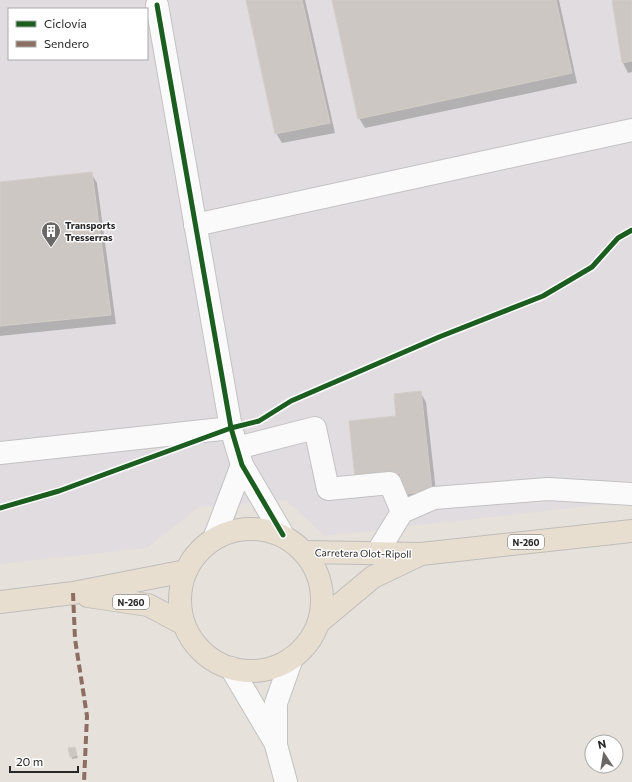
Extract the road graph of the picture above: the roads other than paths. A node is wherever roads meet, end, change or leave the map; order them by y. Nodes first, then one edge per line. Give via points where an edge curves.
1 (157, 5) dead end
2 (632, 130) edge
3 (195, 225) junction
4 (237, 447) junction
5 (0, 453) edge
6 (632, 494) edge
7 (402, 512) junction
8 (632, 531) edge
9 (283, 535) junction
10 (214, 539) junction
11 (305, 552) junction
12 (377, 553) junction
13 (421, 554) junction
14 (186, 571) junction
15 (73, 593) junction
16 (0, 602) edge
17 (319, 622) junction
18 (184, 624) junction
19 (292, 658) junction
20 (231, 668) junction
21 (276, 745) junction
22 (286, 782) edge

1 - 3 street
2 - 3 street
3 - 4 street
4 - 5 street
4 - 7 street via 315,428 328,489 390,483
4 - 9 street
4 - 10 street
6 - 7 street via 548,489 434,498
7 - 12 street
8 - 13 main road, Carretera Olot-Ripoll / N-260
9 - 10 main road, N-260 via 248,528
9 - 11 main road, N-260
10 - 14 main road, N-260 via 200,550
11 - 12 main road, Carretera Olot-Ripoll / N-260
11 - 17 main road, N-260 via 321,580 323,601
12 - 13 main road, Carretera Olot-Ripoll / N-260
13 - 17 main road, Carretera Olot-Ripoll / N-260 via 373,577
14 - 15 main road, N-260
14 - 18 main road, N-260 via 180,592
15 - 16 main road, N-260
15 - 18 main road, N-260 via 148,605
17 - 19 main road, N-260 via 311,639
18 - 20 main road, N-260 via 202,652
19 - 20 main road, N-260 via 269,669 244,671
19 - 21 street via 276,703
20 - 21 street
21 - 22 street

